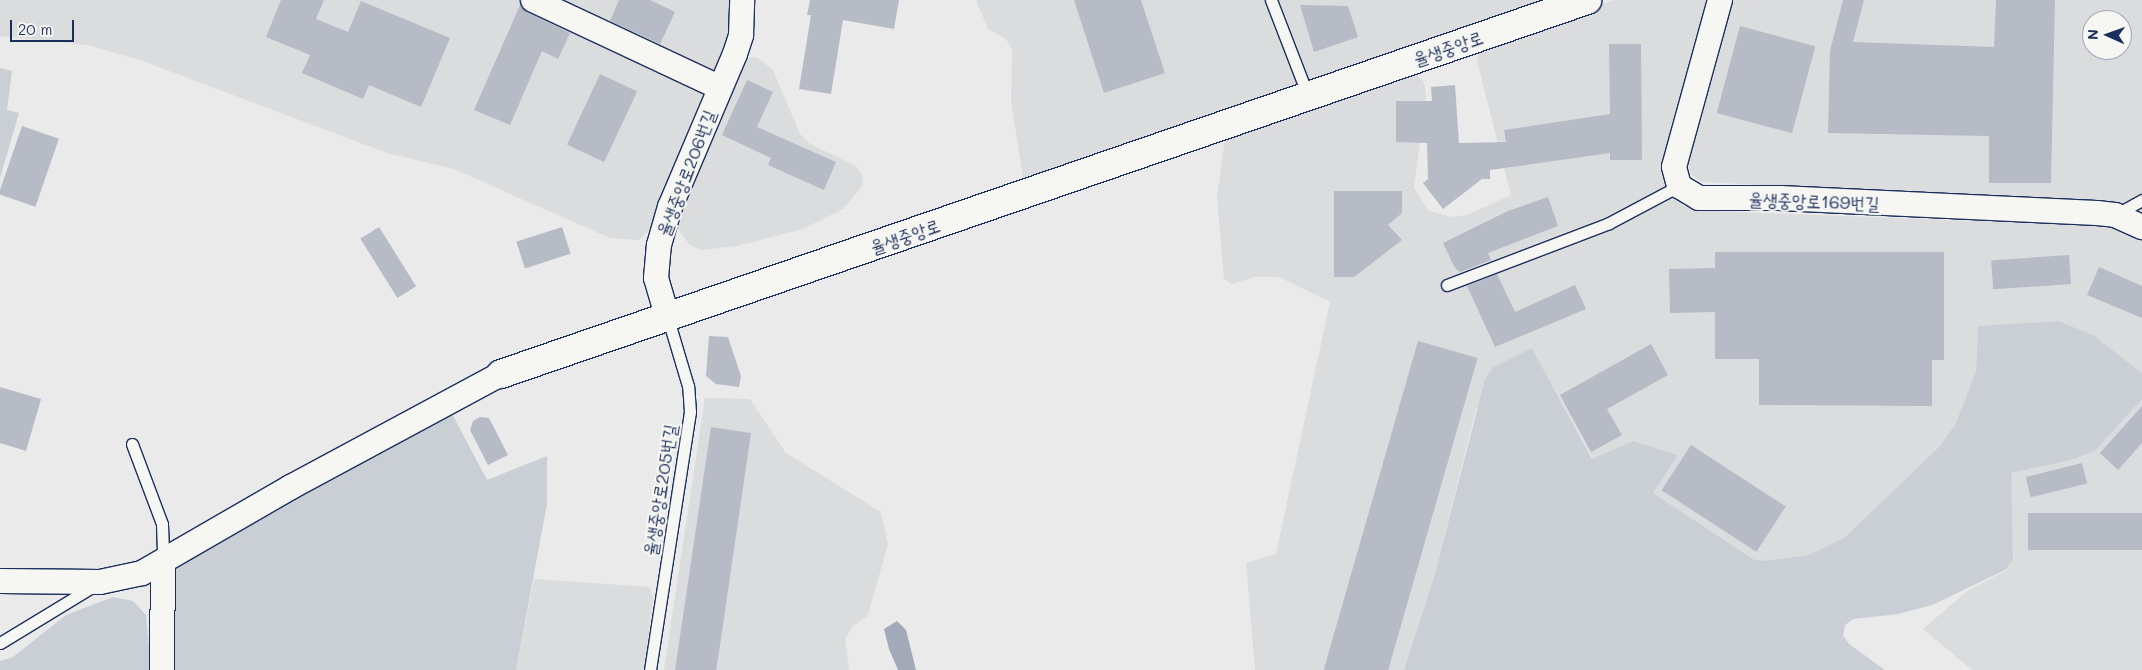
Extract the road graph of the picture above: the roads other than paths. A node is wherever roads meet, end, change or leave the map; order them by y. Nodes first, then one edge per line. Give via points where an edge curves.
1 (533, 0) edge
2 (742, 0) edge
3 (1271, 0) edge
4 (1587, 0) edge
5 (1720, 0) edge
6 (719, 87) junction
7 (1308, 96) junction
8 (1679, 186) junction
9 (2142, 200) edge
10 (2115, 215) junction
11 (2142, 228) edge
12 (1447, 285) dead end
13 (668, 319) junction
14 (501, 374) joint
15 (132, 444) dead end
16 (163, 564) junction
17 (0, 581) edge
18 (100, 582) junction
19 (0, 643) edge
20 (162, 670) edge
21 (650, 670) edge

1 - 6 street, 율생중앙로206번길
2 - 6 street, 율생중앙로206번길 via 741,35
3 - 7 lane
4 - 7 street, 율생중앙로
5 - 8 street via 1674,167
6 - 13 street, 율생중앙로206번길 via 659,245 656,278
7 - 13 street, 율생중앙로
8 - 10 street, 율생중앙로169번길 via 1699,198 1780,198
8 - 12 lane via 1609,223
9 - 10 lane
10 - 11 street, 율생중앙로169번길
13 - 14 street, 율생중앙로
13 - 21 lane, 율생중앙로205번길 via 688,386 690,412
14 - 16 street via 291,486
15 - 16 lane via 162,524
16 - 18 street
16 - 20 street
17 - 18 street
18 - 19 lane

